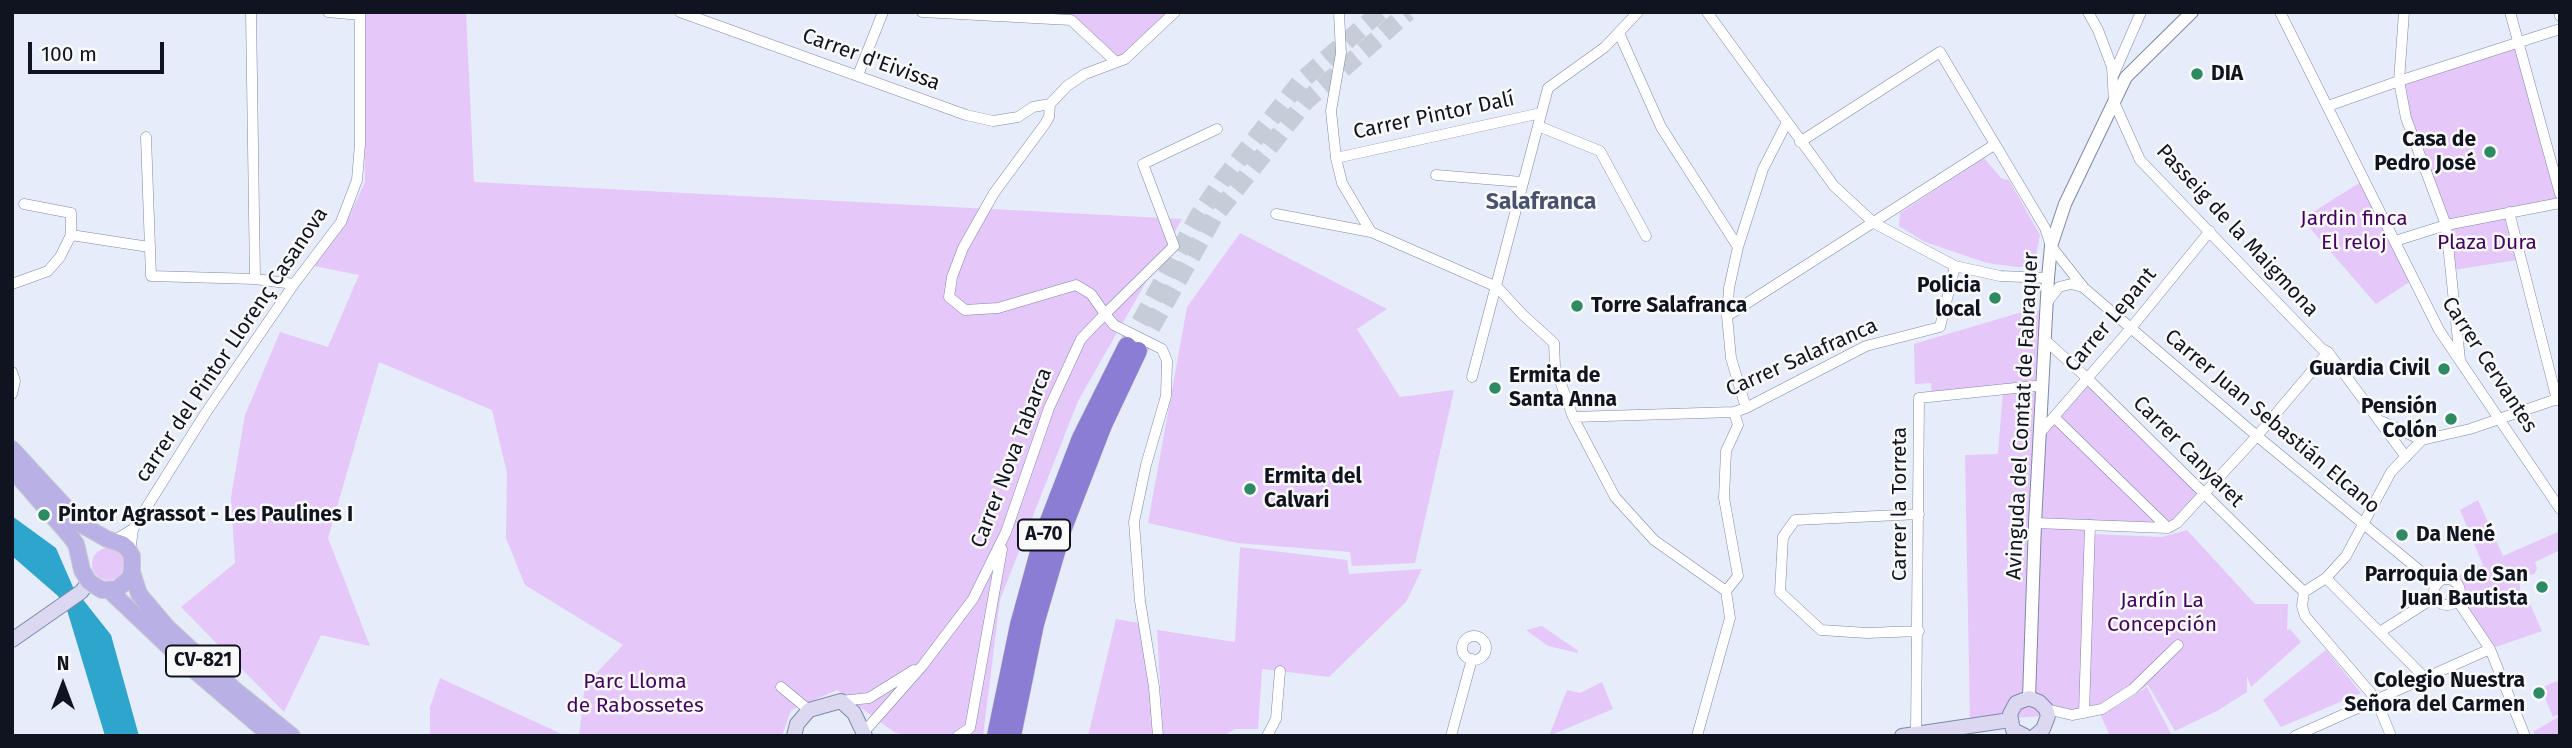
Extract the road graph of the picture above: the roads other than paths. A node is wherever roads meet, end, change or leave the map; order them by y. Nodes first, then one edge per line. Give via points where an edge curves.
1 (251, 12) edge
2 (328, 12) edge
3 (680, 12) edge
4 (883, 12) edge
5 (922, 12) edge
6 (1175, 12) edge
7 (1339, 12) edge
8 (1638, 12) edge
9 (1707, 12) edge
10 (2088, 12) edge
11 (2141, 12) edge
12 (2192, 12) edge
13 (2280, 12) edge
14 (2404, 12) edge
15 (2510, 12) edge
16 (360, 14) edge
17 (1067, 16) edge
18 (2560, 29) edge
19 (1619, 33) junction
20 (2518, 42) junction
21 (1115, 61) junction
22 (858, 75) junction
23 (2113, 76) junction
24 (2399, 80) junction
25 (2114, 102) junction
26 (1050, 104) junction
27 (2328, 106) junction
28 (1541, 113) junction
29 (1786, 124) junction
30 (1538, 126) junction
31 (1217, 129) dead end
32 (146, 137) dead end
33 (1800, 142) junction
34 (1993, 145) junction
35 (1336, 158) junction
36 (1436, 175) dead end
37 (1522, 182) junction
38 (2560, 194) edge
39 (2560, 203) edge
40 (24, 204) dead end
41 (2509, 212) junction
42 (1276, 214) dead end
43 (1874, 223) junction
44 (2446, 225) junction
45 (2210, 231) junction
46 (1371, 232) junction
47 (71, 235) junction
48 (1646, 236) dead end
49 (2395, 241) junction
50 (2051, 246) junction
51 (149, 247) junction
52 (1738, 247) junction
53 (1955, 266) junction
54 (2048, 278) junction
55 (255, 279) junction
56 (12, 284) edge
57 (294, 284) junction
58 (1497, 287) junction
59 (2084, 288) junction
60 (2046, 304) junction
61 (1105, 314) junction
62 (1727, 316) junction
63 (2131, 328) junction
64 (2045, 340) junction
65 (2328, 352) junction
66 (2460, 360) junction
67 (12, 372) edge
68 (1472, 377) dead end
69 (2087, 378) junction
70 (2042, 388) junction
71 (12, 394) edge
72 (2558, 399) edge
73 (1746, 408) junction
74 (1734, 412) junction
75 (1573, 417) junction
76 (2055, 418) junction
77 (2501, 419) junction
78 (2379, 420) junction
79 (2040, 433) junction
80 (2257, 436) junction
81 (2421, 440) junction
82 (12, 449) edge
83 (2406, 457) junction
84 (12, 468) edge
85 (2204, 494) junction
86 (2560, 509) edge
87 (1919, 514) junction
88 (2035, 523) junction
89 (2363, 524) junction
90 (2090, 525) junction
91 (2168, 528) junction
92 (133, 529) junction
93 (1004, 537) junction
94 (111, 540) junction
95 (130, 552) junction
96 (82, 563) junction
97 (132, 572) junction
98 (2326, 578) junction
99 (2436, 584) junction
100 (85, 587) junction
101 (109, 590) junction
102 (1726, 591) junction
103 (2304, 592) junction
104 (2435, 597) junction
105 (2457, 600) junction
106 (1919, 631) junction
107 (2380, 632) junction
108 (12, 640) edge
109 (2178, 645) dead end
110 (2490, 649) junction
111 (1472, 659) dead end
112 (923, 665) junction
113 (1280, 671) dead end
114 (2424, 677) junction
115 (780, 688) dead end
116 (2029, 698) junction
117 (2376, 699) junction
118 (841, 701) junction
119 (2046, 709) junction
120 (809, 710) junction
121 (2084, 713) junction
122 (2010, 720) junction
123 (1936, 733) edge
124 (2042, 733) edge
125 (866, 734) edge
126 (1909, 735) edge
127 (271, 736) edge
128 (292, 736) edge
129 (794, 736) edge
130 (958, 736) edge
131 (996, 736) edge
132 (1012, 736) edge
133 (1158, 736) edge
134 (1267, 736) edge
135 (1451, 736) edge
136 (1697, 736) edge
137 (2024, 736) edge
138 (2295, 736) edge
139 (2391, 736) edge
140 (2525, 736) edge

1 - 55 street
2 - 16 street
3 - 22 street, Carrer d'Eivissa
4 - 22 street
5 - 17 street
6 - 21 street via 1125,59
7 - 35 street via 1341,53 1331,111
8 - 19 street
9 - 29 street
10 - 23 street, Passeig de la Maigmona
11 - 23 street
12 - 25 street, Avinguda del Comtat de Fabraquer via 2126,77
13 - 27 street, Carrer Cervantes
14 - 24 street
15 - 20 street
16 - 57 street, carrer del Pintor Llorenç Casanova via 357,180 341,222
17 - 21 street
18 - 20 street
19 - 28 street via 1548,88
19 - 52 street via 1661,127
20 - 24 street
20 - 38 street
21 - 26 street via 1076,79
22 - 26 street, Carrer d'Eivissa via 993,121
23 - 25 street, Passeig de la Maigmona
24 - 27 street
24 - 44 street via 2406,118
25 - 45 street, Passeig de la Maigmona via 2140,160
25 - 50 street, Avinguda del Comtat de Fabraquer via 2065,204
26 - 61 street via 1045,124 994,193 963,248 949,297 965,310 998,308 1076,285 1091,294
27 - 49 street, Carrer Cervantes
28 - 30 street
28 - 35 street, Carrer Pintor Dalí
29 - 33 street
29 - 52 street via 1763,169
30 - 37 street
30 - 48 street via 1600,151
31 - 61 street, Carrer Nova Tabarca via 1143,163 1174,246
32 - 51 street
33 - 34 street, Carrer Juan Sebastián Elcano via 1940,52
33 - 43 street via 1834,186
34 - 43 street
34 - 50 street, Carrer Juan Sebastián Elcano via 2045,228
35 - 46 street via 1342,183
36 - 37 street
37 - 58 street
39 - 41 street
40 - 47 street via 71,213
41 - 44 street
41 - 72 street
42 - 46 street
43 - 53 street
43 - 62 street
44 - 49 street
44 - 66 street
45 - 63 street, Carrer Lepant
45 - 65 street, Passeig de la Maigmona
46 - 58 street
47 - 51 street
47 - 56 street via 48,271
49 - 66 street, Carrer Cervantes via 2439,330
50 - 54 street, Avinguda del Comtat de Fabraquer
50 - 59 street, Carrer Juan Sebastián Elcano
51 - 55 street via 151,276
52 - 62 street
53 - 54 street via 2000,276
53 - 73 street, Carrer Salafranca via 1940,327 1866,346
54 - 60 street, Avinguda del Comtat de Fabraquer
55 - 57 street
57 - 92 street, carrer del Pintor Llorenç Casanova
58 - 68 street
58 - 75 street via 1554,343 1555,368
59 - 60 street via 2059,287
59 - 63 street, Carrer Juan Sebastián Elcano
60 - 64 street, Avinguda del Comtat de Fabraquer
61 - 93 street, Carrer Nova Tabarca via 1081,339 1049,408
61 - 133 street via 1114,324 1162,349 1167,361 1166,396 1134,522
62 - 73 street via 1731,358
63 - 69 street, Carrer Lepant
63 - 80 street, Carrer Juan Sebastián Elcano
64 - 69 street, Carrer Canyaret
64 - 70 street, Avinguda del Comtat de Fabraquer
65 - 78 street, Passeig de la Maigmona
65 - 80 street
66 - 77 street, Carrer Cervantes
67 - 71 street
69 - 76 street, Carrer Lepant
69 - 85 street, Carrer Canyaret
70 - 79 street, Avinguda del Comtat de Fabraquer
70 - 87 street, Carrer la Torreta via 1919,398
72 - 77 street
73 - 74 street, Carrer Salafranca
74 - 75 street, Carrer Salafranca
74 - 102 street via 1738,425 1726,451 1724,498 1738,576
75 - 102 street via 1615,497 1654,540
76 - 79 street, Carrer Lepant
76 - 91 street
77 - 81 street
77 - 86 street, Carrer Cervantes
78 - 81 street, Passeig de la Maigmona
78 - 83 street, Passeig de la Maigmona
79 - 88 street, Avinguda del Comtat de Fabraquer
80 - 85 street
80 - 89 street, Carrer Juan Sebastián Elcano
81 - 83 street
82 - 94 main road via 82,525
83 - 89 street via 2391,472
84 - 96 main road via 62,524
85 - 91 street
85 - 103 street, Carrer Canyaret
87 - 106 street, Carrer la Torreta
87 - 106 street via 1795,520 1783,537 1780,592 1821,630
88 - 90 street
88 - 116 street, Avinguda del Comtat de Fabraquer
89 - 98 street via 2347,556
89 - 99 street, Carrer Juan Sebastián Elcano
90 - 91 street
90 - 121 street
92 - 94 street
92 - 95 street
93 - 112 street, Carrer Nova Tabarca via 973,599
93 - 130 street via 970,728
94 - 95 main road
94 - 96 main road via 87,549
95 - 97 main road, CV-821
96 - 100 main road
97 - 101 main road via 124,585
97 - 128 main road, CV-821 via 139,594 167,627
98 - 103 street
98 - 107 street
99 - 104 street
99 - 105 street via 2451,579 2458,584
100 - 101 main road, CV-821
100 - 108 main road
101 - 127 main road, CV-821
102 - 136 street via 1730,618
103 - 117 street via 2305,616
104 - 105 street via 2444,605
104 - 107 street
105 - 110 street
106 - 126 street, Carrer la Torreta
107 - 114 street
109 - 121 street via 2133,689 2102,709
110 - 114 street
110 - 140 street
111 - 135 street
112 - 118 street via 869,698
112 - 125 street, Carrer Nova Tabarca
113 - 134 street via 1276,719
114 - 117 street
115 - 120 street
116 - 119 main road
116 - 122 main road via 2016,704
117 - 138 street
117 - 139 street
118 - 120 main road
118 - 125 main road
119 - 121 street
119 - 124 main road
120 - 129 main road
122 - 123 main road
122 - 137 main road via 2013,730
123 - 126 main road
131 - 132 highway, A-70 via 1044,534 1106,384 1133,349 1044,586

